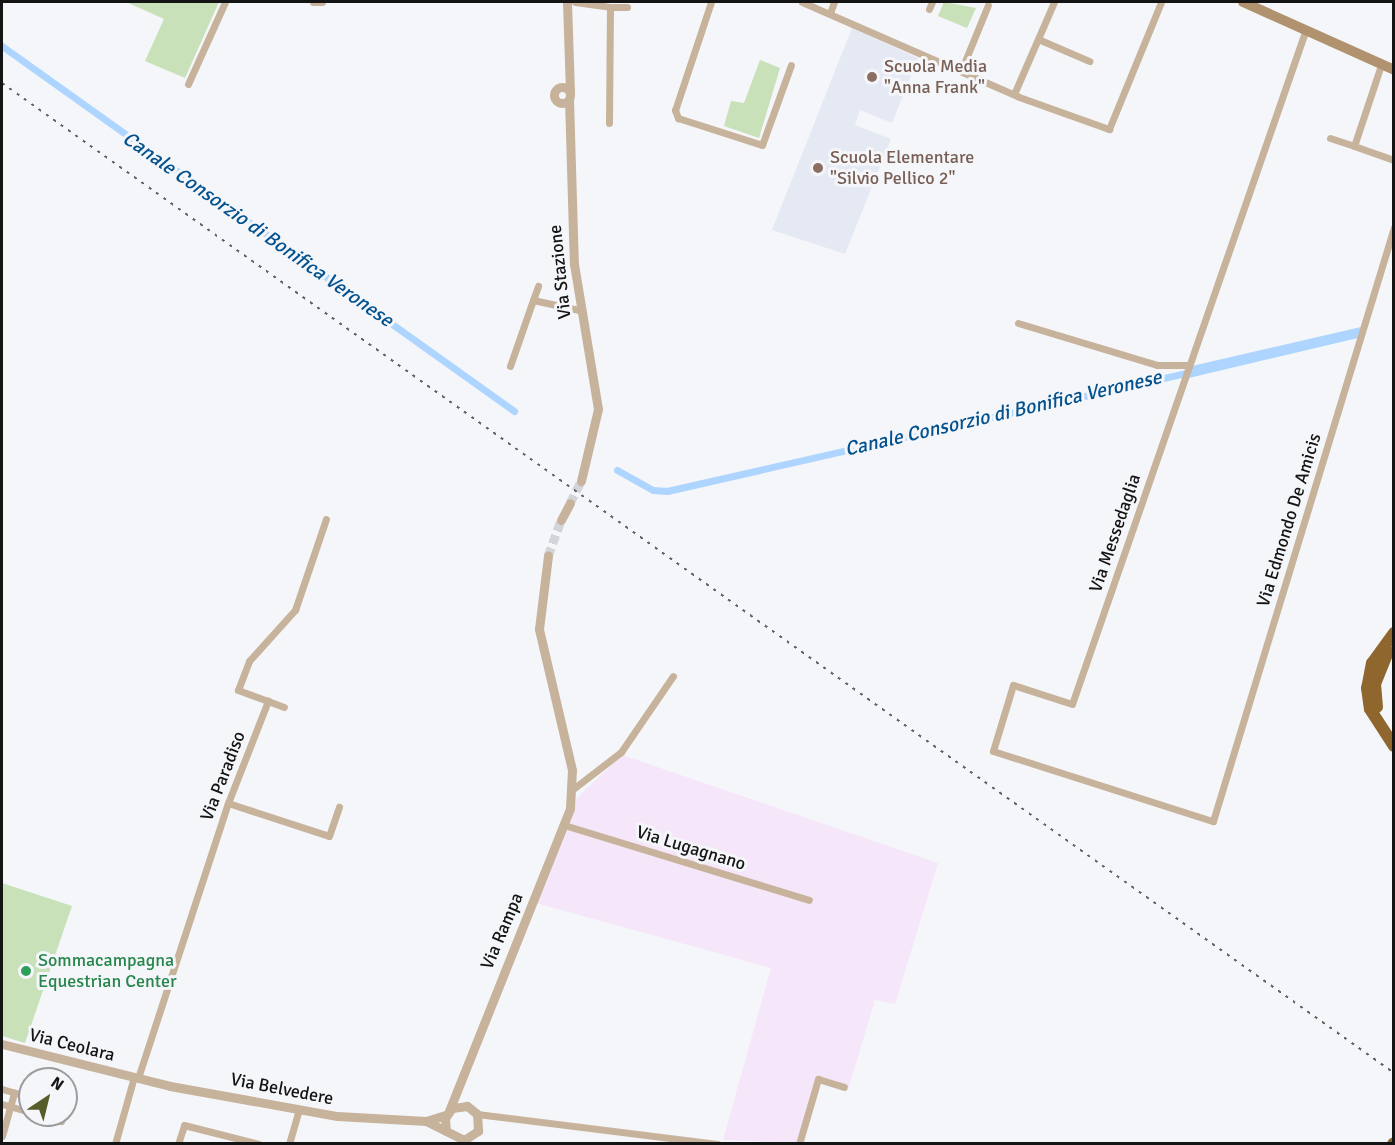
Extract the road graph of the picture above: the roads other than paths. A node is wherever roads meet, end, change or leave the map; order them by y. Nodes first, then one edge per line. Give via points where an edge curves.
1 (225, 2) edge
2 (567, 2) edge
3 (575, 2) edge
4 (711, 2) edge
5 (802, 2) edge
6 (834, 2) edge
7 (932, 2) edge
8 (1054, 2) edge
9 (1161, 2) edge
10 (1246, 3) edge
11 (988, 5) dead end
12 (610, 7) junction
13 (627, 7) dead end
14 (929, 9) dead end
15 (830, 13) junction
16 (1305, 29) junction
17 (1038, 39) junction
18 (1089, 61) dead end
19 (572, 62) junction
20 (790, 65) dead end
21 (1381, 65) junction
22 (1394, 70) edge
23 (961, 71) junction
24 (188, 84) dead end
25 (559, 86) junction
26 (1014, 94) junction
27 (569, 96) junction
28 (559, 103) junction
29 (609, 123) dead end
30 (569, 130) junction
31 (1330, 138) dead end
32 (1354, 146) junction
33 (1394, 160) edge
34 (1394, 227) edge
35 (538, 286) dead end
36 (533, 300) junction
37 (579, 310) junction
38 (1018, 323) dead end
39 (1189, 365) junction
40 (510, 366) dead end
41 (581, 481) tunnel mouth
42 (570, 503) tunnel mouth
43 (326, 519) dead end
44 (561, 520) tunnel mouth
45 (548, 556) tunnel mouth
46 (1394, 633) edge
47 (1394, 644) edge
48 (673, 676) dead end
49 (268, 701) junction
50 (284, 707) dead end
51 (1394, 736) edge
52 (1394, 746) edge
53 (573, 789) junction
54 (228, 803) junction
55 (339, 807) dead end
56 (1213, 821) joint
57 (564, 825) junction
58 (809, 900) dead end
59 (2, 1044) edge
60 (136, 1078) junction
61 (458, 1086) junction
62 (844, 1087) dead end
63 (2, 1089) edge
64 (14, 1093) junction
65 (18, 1094) edge
66 (2, 1104) edge
67 (467, 1106) junction
68 (10, 1107) junction
69 (18, 1109) edge
70 (299, 1110) junction
71 (447, 1113) junction
72 (477, 1114) junction
73 (426, 1120) junction
74 (496, 1120) junction
75 (479, 1129) junction
76 (446, 1131) junction
77 (2, 1136) edge
78 (115, 1143) edge
79 (178, 1143) edge
80 (259, 1143) edge
81 (289, 1143) edge
82 (717, 1143) edge
83 (799, 1143) edge

1 - 24 street
2 - 19 street, Via Stazione
3 - 12 street
4 - 20 street via 675,110 678,118 762,145
5 - 15 street
6 - 15 street
7 - 14 street
8 - 17 street
9 - 26 street via 1112,127 1105,129
10 - 16 main road
11 - 23 street
12 - 13 street
12 - 29 street
15 - 23 street
16 - 21 main road
16 - 39 street, Via Messedaglia
17 - 18 street
17 - 26 street
19 - 25 street, Via Stazione
19 - 27 street, Via Stazione
21 - 22 main road
21 - 32 street
23 - 26 street
25 - 27 street
25 - 28 street, Via Stazione via 553,93
27 - 28 street
27 - 30 street, Via Stazione
28 - 30 street, Via Stazione
30 - 37 street, Via Stazione
31 - 32 street
32 - 33 street
34 - 56 street, Via Edmondo De Amicis
35 - 36 street
36 - 37 street
36 - 40 street
37 - 41 street, Via Stazione via 598,409
38 - 39 street via 1157,365
39 - 56 street, Via Messedaglia via 1071,704 1013,685 993,752
42 - 44 street
43 - 49 street via 295,610 249,661 238,690
45 - 53 street, Via Rampa via 539,629
46 - 52 highway via 1372,663 1367,688 1370,709
47 - 51 highway via 1375,684 1377,706
48 - 53 street via 621,752
49 - 50 street
49 - 54 street, Via Paradiso
53 - 57 street, Via Rampa
54 - 55 street via 329,836
54 - 60 street, Via Paradiso
57 - 58 street, Via Lugagnano
57 - 61 street, Via Rampa
59 - 60 street, Via Ceolara
60 - 70 street, Via Belvedere
60 - 78 street, Via Paradiso
61 - 67 street
61 - 71 street, Via Rampa
62 - 83 street via 818,1079
63 - 64 street
64 - 65 street
64 - 68 street
66 - 68 street
67 - 71 street, Via Belvedere
67 - 72 street
68 - 69 street
68 - 77 street
70 - 73 street, Via Belvedere
70 - 81 street
71 - 73 street, Via Belvedere
71 - 76 street
72 - 74 street
72 - 75 street
73 - 76 street, Via Belvedere
74 - 75 street, Via Belvedere
74 - 82 street via 626,1129
75 - 76 street, Via Belvedere via 465,1140
79 - 80 street via 184,1125

